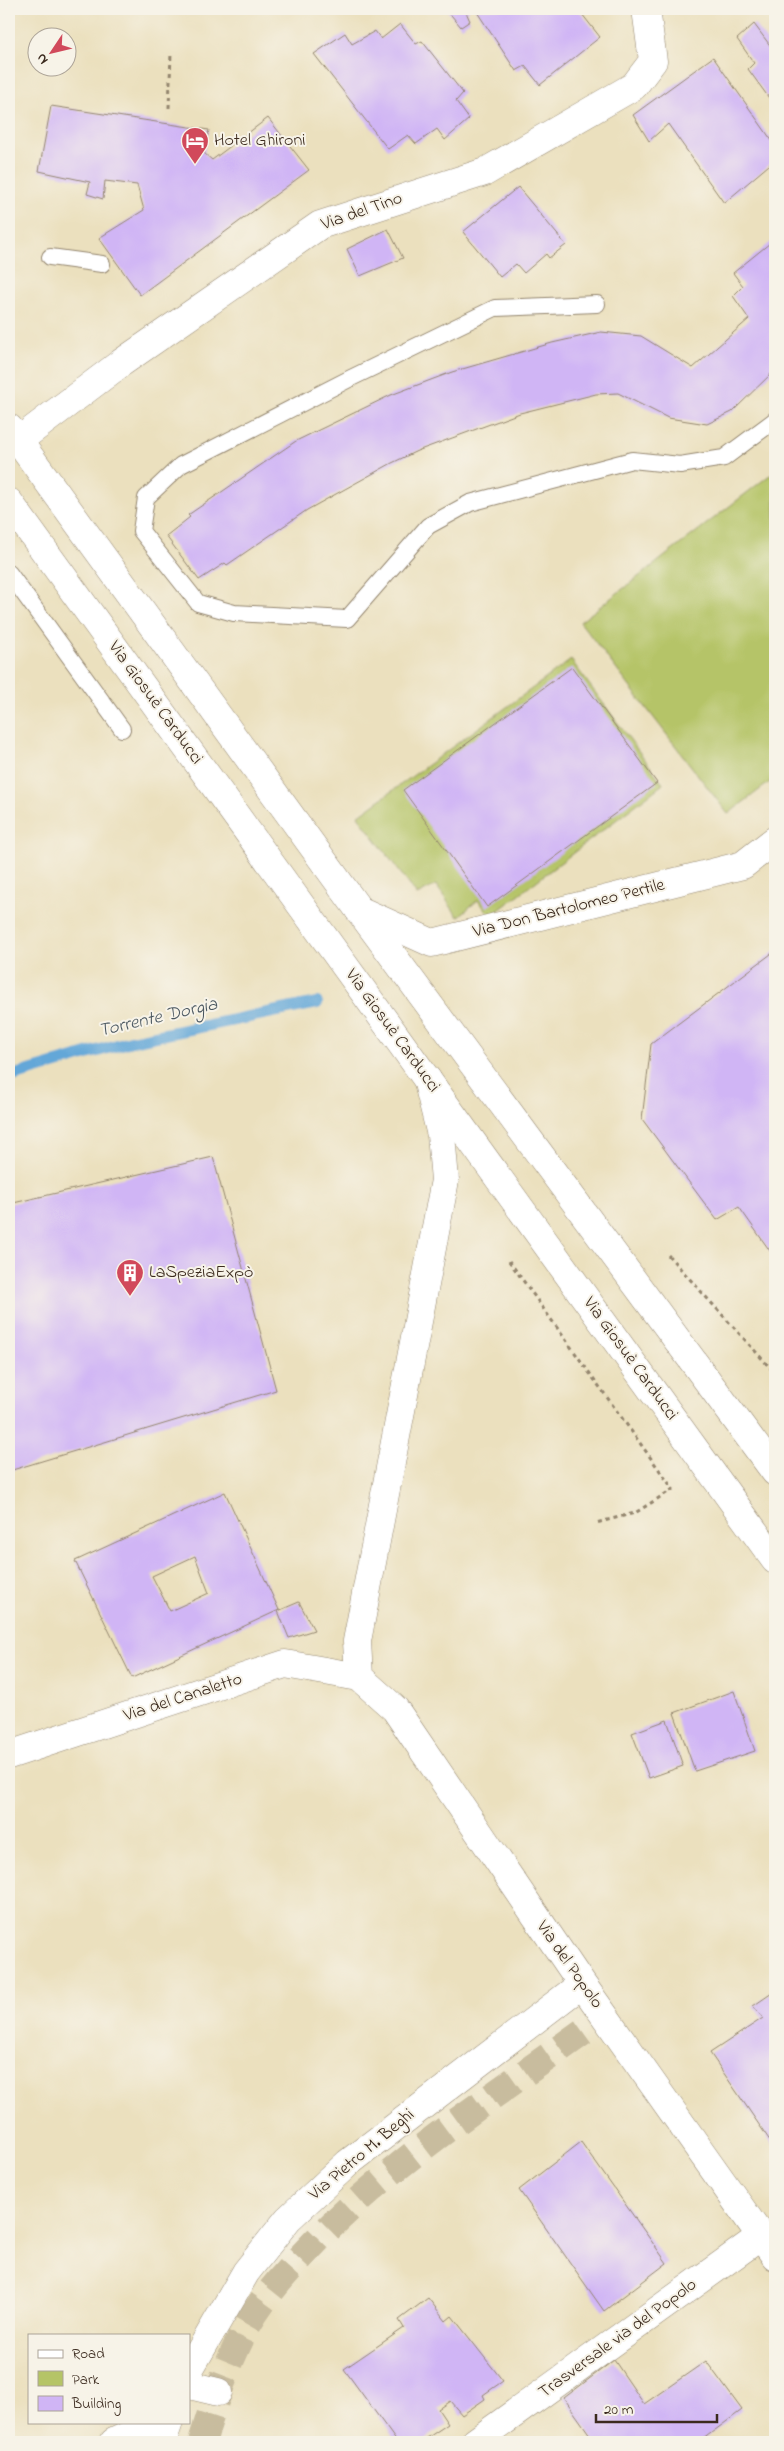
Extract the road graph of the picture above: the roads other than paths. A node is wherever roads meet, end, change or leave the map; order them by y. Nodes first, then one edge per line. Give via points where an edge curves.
1 (646, 9) edge
2 (50, 257) dead end
3 (102, 264) dead end
4 (597, 304) dead end
5 (775, 420) edge
6 (13, 434) edge
7 (9, 502) edge
8 (9, 573) edge
9 (122, 729) dead end
10 (775, 840) edge
11 (359, 910) junction
12 (427, 1079) junction
13 (775, 1472) edge
14 (775, 1560) edge
15 (360, 1677) junction
16 (9, 1755) edge
17 (582, 1984) junction
18 (768, 2246) edge
19 (190, 2368) edge
20 (190, 2385) edge
21 (218, 2392) dead end
22 (145, 2424) edge
23 (168, 2424) edge
24 (114, 2442) edge
25 (162, 2442) edge
26 (475, 2442) edge

1 - 6 street, Via del Tino via 653,61 634,86 485,172 320,225
2 - 3 lane
4 - 5 lane via 495,308 351,378 181,465 146,498 141,531 198,603 234,613 347,619 428,526 470,503 632,460 680,465 724,458
6 - 11 street
7 - 12 street, Via Giosuè Carducci
8 - 9 lane
10 - 11 street, Via Don Bartolomeo Pertile via 743,865 432,943
11 - 13 street
12 - 14 street, Via Giosuè Carducci
12 - 15 street via 441,1135 445,1180 357,1641
15 - 16 street, Via del Canaletto via 285,1664
15 - 17 street, Via del Popolo via 395,1709
17 - 18 street, Via del Popolo
17 - 19 street, Via Pietro M. Beghi via 348,2163 288,2219 246,2272
18 - 26 street, Trasversale via del Popolo
20 - 21 street
22 - 24 street via 142,2429
23 - 25 street

